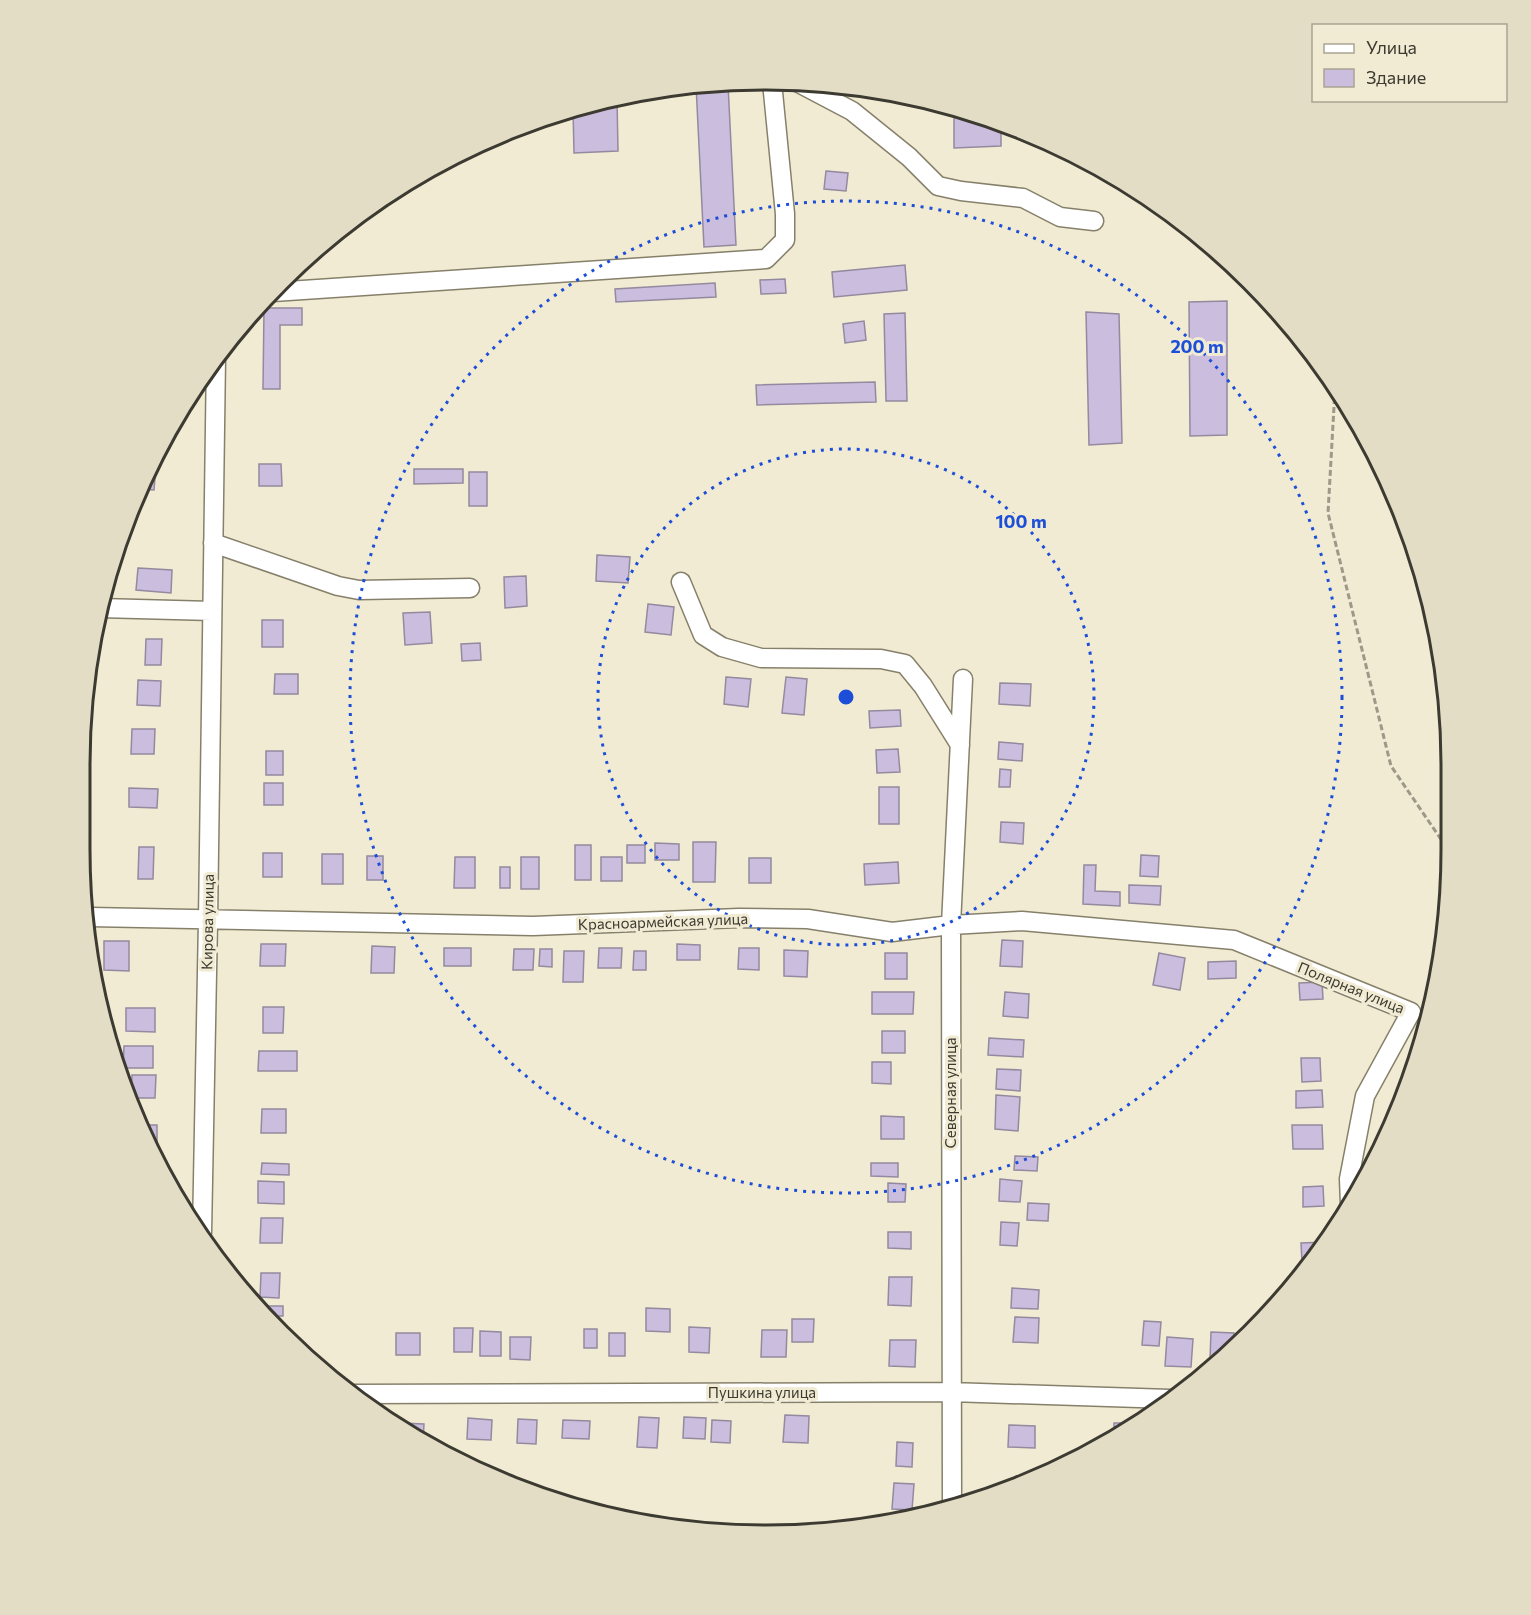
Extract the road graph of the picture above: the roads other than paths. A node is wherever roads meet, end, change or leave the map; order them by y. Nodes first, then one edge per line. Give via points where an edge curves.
1 (773, 90) edge
2 (815, 92) edge
3 (1094, 221) dead end
4 (285, 291) edge
5 (216, 374) edge
6 (213, 543) junction
7 (681, 582) dead end
8 (471, 588) dead end
9 (109, 608) edge
10 (212, 611) junction
11 (963, 679) dead end
12 (960, 745) junction
13 (94, 917) edge
14 (208, 920) junction
15 (951, 925) junction
16 (1234, 940) joint
17 (1349, 1190) edge
18 (202, 1222) edge
19 (950, 1392) junction
20 (366, 1394) edge
21 (1157, 1400) edge
22 (952, 1498) edge

1 - 4 street via 785,240 766,259
2 - 3 street via 852,111 909,156 938,186 1023,198 1060,217
5 - 6 street, Кирова улица
6 - 8 street via 359,590
6 - 10 street, Кирова улица
7 - 12 street via 703,635 722,647 761,658 905,664
9 - 10 street
10 - 14 street, Кирова улица
11 - 12 street, Северная улица
12 - 15 street, Северная улица
13 - 14 street, Красноармейская улица
14 - 15 street, Красноармейская улица via 533,926 808,919 892,932
14 - 18 street, Кирова улица
15 - 16 street, Красноармейская улица via 1022,921
15 - 19 street, Северная улица
16 - 17 street, Полярная улица via 1411,1012 1365,1096
19 - 20 street, Пушкина улица
19 - 21 street, Пушкина улица
19 - 22 street, Северная улица

